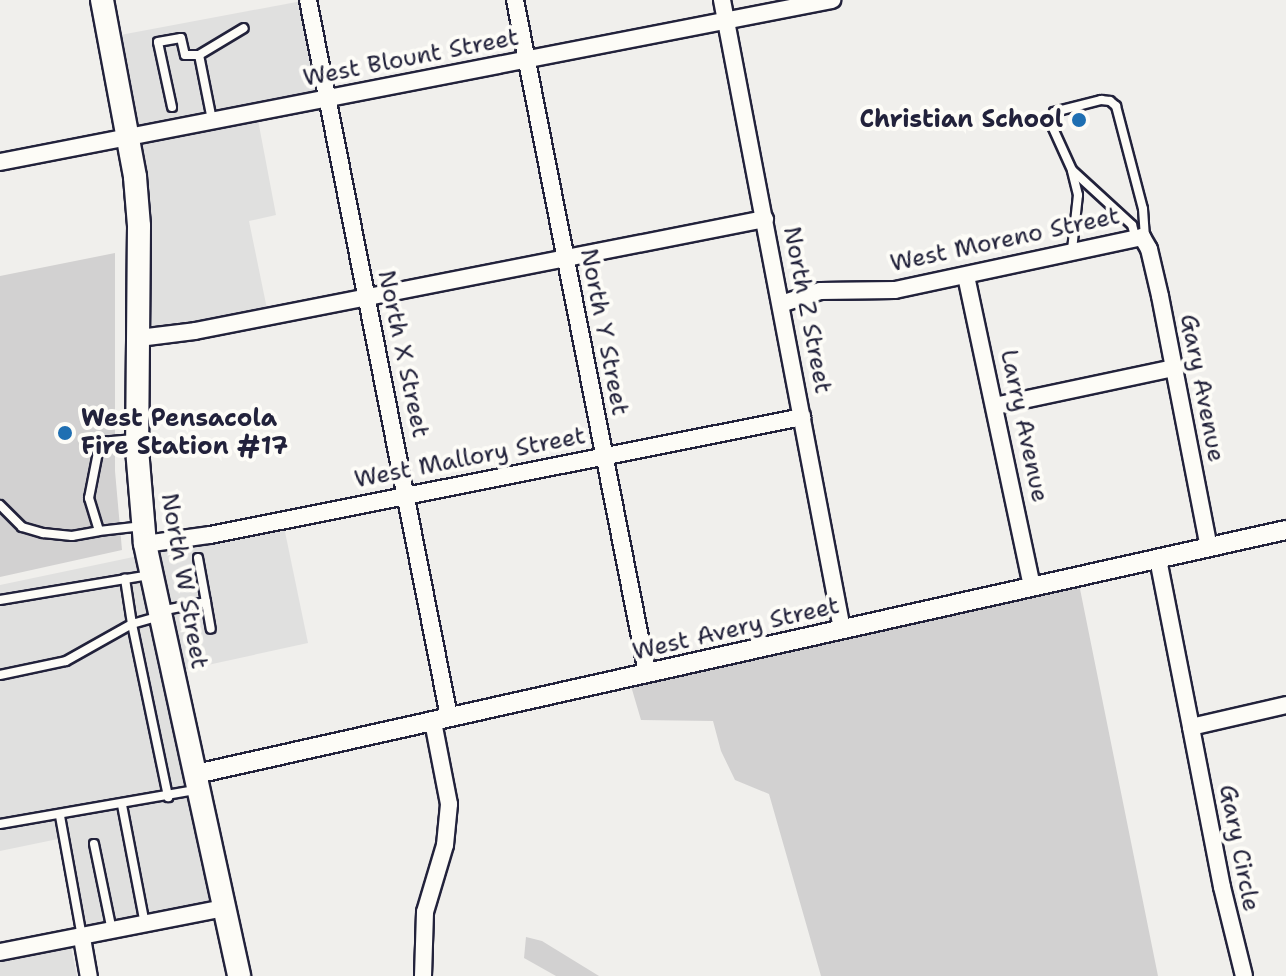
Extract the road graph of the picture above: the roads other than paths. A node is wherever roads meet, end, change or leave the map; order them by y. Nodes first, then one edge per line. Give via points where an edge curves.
1 (102, 0) edge
2 (308, 0) edge
3 (515, 0) edge
4 (722, 0) edge
5 (832, 0) edge
6 (726, 19) junction
7 (244, 28) dead end
8 (199, 55) junction
9 (528, 60) junction
10 (328, 99) junction
11 (172, 107) dead end
12 (213, 121) junction
13 (128, 137) junction
14 (0, 162) edge
15 (1072, 170) junction
16 (765, 219) junction
17 (1140, 237) junction
18 (1072, 250) junction
19 (564, 258) junction
20 (966, 276) junction
21 (367, 297) junction
22 (781, 304) junction
23 (139, 338) junction
24 (1174, 368) junction
25 (995, 406) junction
26 (802, 417) junction
27 (138, 439) junction
28 (604, 457) junction
29 (407, 495) junction
30 (0, 505) edge
31 (1286, 530) edge
32 (99, 531) junction
33 (144, 535) junction
34 (1209, 547) junction
35 (198, 558) dead end
36 (1158, 559) junction
37 (151, 575) junction
38 (125, 579) junction
39 (1032, 586) junction
40 (0, 600) edge
41 (206, 602) junction
42 (160, 613) junction
43 (132, 624) junction
44 (211, 629) dead end
45 (842, 629) junction
46 (647, 673) junction
47 (0, 675) edge
48 (1286, 705) edge
49 (441, 720) junction
50 (1191, 727) junction
51 (198, 782) junction
52 (168, 797) junction
53 (122, 805) junction
54 (60, 816) junction
55 (0, 824) edge
56 (94, 844) dead end
57 (225, 908) junction
58 (145, 925) junction
59 (112, 932) junction
60 (82, 938) junction
61 (0, 952) edge
62 (89, 976) edge
63 (239, 976) edge
64 (423, 976) edge
65 (1244, 976) edge

1 - 13 main road, North W Street
2 - 10 street, North X Street
3 - 9 street, North Y Street
4 - 6 street, North Z Street
5 - 6 street, West Blount Street
6 - 9 street, West Blount Street
6 - 16 street, North Z Street
7 - 8 lane
8 - 11 lane via 185,55 181,38 158,42
8 - 12 lane
9 - 10 street, West Blount Street
9 - 19 street, North Y Street
10 - 12 street, West Blount Street
10 - 21 street, North X Street
12 - 13 street, West Blount Street
13 - 14 street, West Blount Street
13 - 23 main road, North W Street via 139,226
15 - 17 lane
15 - 17 lane via 1052,126 1054,112 1110,101 1116,106 1143,209
15 - 18 lane via 1078,195
16 - 19 street
16 - 22 street, North Z Street
17 - 18 street, West Moreno Street
17 - 24 street, Gary Avenue
18 - 20 street, West Moreno Street
19 - 21 street
19 - 28 street, North Y Street
20 - 22 street, West Moreno Street via 895,290 820,291
20 - 25 street, Larry Avenue
21 - 23 street
21 - 29 street, North X Street
22 - 26 street, North Z Street
23 - 27 main road, North W Street
24 - 25 street
24 - 34 street, Gary Avenue
25 - 39 street, Larry Avenue
26 - 28 street, West Mallory Street
26 - 45 street, North Z Street
27 - 32 lane via 100,442 89,498
27 - 33 main road, North W Street
28 - 29 street, West Mallory Street
28 - 46 street, North Y Street
29 - 33 street, West Mallory Street via 210,535
29 - 49 street, North X Street
30 - 32 lane via 22,527 43,533 72,536
31 - 34 street, West Avery Street
32 - 33 lane
33 - 37 main road, North W Street
34 - 36 street, West Avery Street
35 - 41 lane
36 - 39 street, West Avery Street
36 - 50 street, Gary Circle
37 - 38 lane
37 - 42 main road, North W Street
38 - 40 lane
38 - 43 lane
39 - 45 street, West Avery Street
41 - 42 lane
41 - 44 lane
42 - 43 lane
42 - 51 main road, North W Street
43 - 47 lane via 66,661
43 - 52 lane
45 - 46 street, West Avery Street
46 - 49 street, West Avery Street
48 - 50 street
49 - 51 street, West Avery Street
49 - 64 street, North X Street via 449,804 445,845 425,912
50 - 65 street, Gary Circle
51 - 52 lane
51 - 57 main road, North W Street
52 - 53 lane
53 - 54 lane
53 - 58 lane
54 - 55 lane
54 - 60 lane
56 - 59 lane
57 - 58 street
57 - 63 main road, North W Street
58 - 59 street
59 - 60 street
60 - 61 street
60 - 62 street

